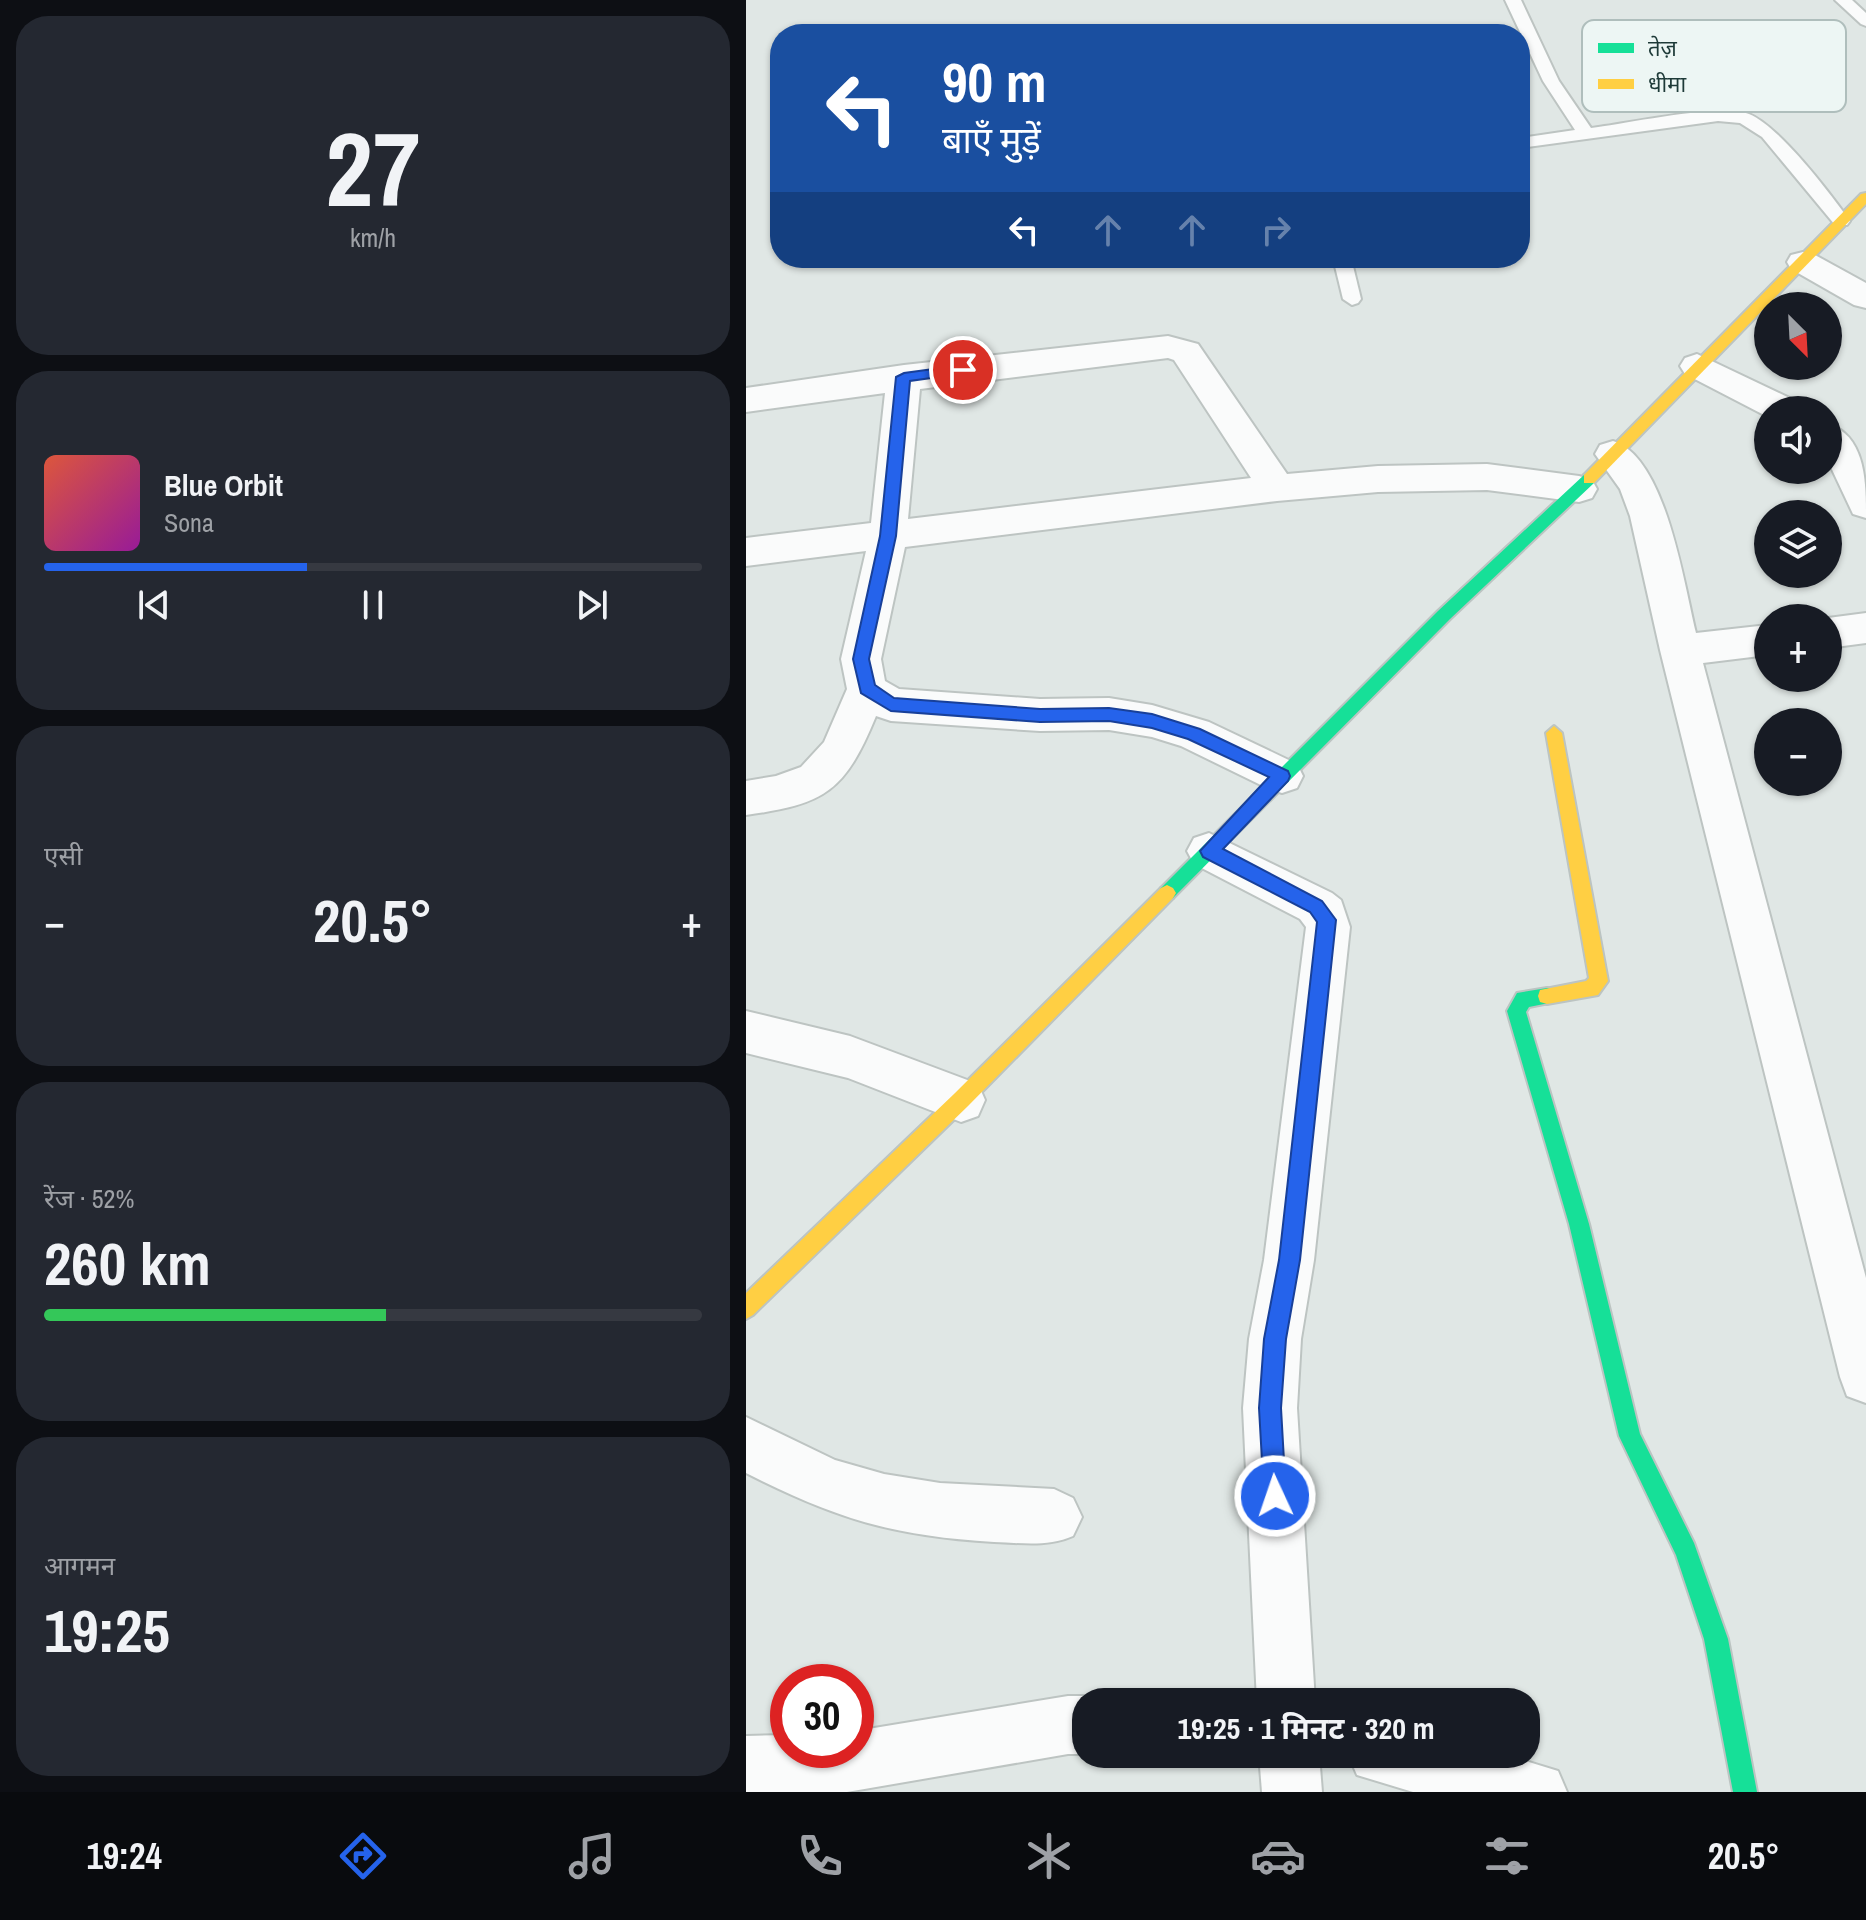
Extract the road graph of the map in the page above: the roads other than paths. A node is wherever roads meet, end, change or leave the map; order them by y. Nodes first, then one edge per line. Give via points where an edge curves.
1 (1513, 0) edge
2 (1843, 0) edge
3 (1866, 21) edge
4 (1524, 24) edge
5 (1530, 36) edge
6 (1586, 134) junction
7 (1530, 142) edge
8 (1866, 197) edge
9 (1841, 221) junction
10 (1803, 262) junction
11 (1344, 268) edge
12 (1866, 297) edge
13 (1352, 299) dead end
14 (1697, 366) junction
15 (904, 377) junction
16 (1756, 396) edge
17 (746, 400) edge
18 (1613, 454) junction
19 (1842, 454) edge
20 (1277, 488) junction
21 (1579, 489) junction
22 (1866, 505) edge
23 (888, 536) junction
24 (746, 552) edge
25 (1866, 628) edge
26 (1842, 631) edge
27 (1754, 642) edge
28 (1680, 650) junction
29 (867, 689) junction
30 (1554, 733) dead end
31 (1282, 776) junction
32 (746, 798) edge
33 (1209, 851) junction
34 (746, 1032) edge
35 (961, 1100) junction
36 (746, 1308) edge
37 (1860, 1326) edge
38 (1866, 1377) edge
39 (746, 1444) edge
40 (1054, 1517) dead end
41 (1285, 1688) edge
42 (1072, 1725) edge
43 (746, 1766) edge
44 (1290, 1768) edge
45 (1437, 1768) edge
46 (845, 1777) edge
47 (1292, 1792) edge
48 (1537, 1792) edge
49 (1745, 1792) edge

1 - 4 lane
2 - 3 lane
5 - 6 lane via 1551,81
6 - 7 lane
6 - 9 lane via 1718,116 1744,118 1768,133
8 - 9 main road
9 - 10 main road
10 - 12 street
10 - 14 main road
11 - 13 lane
14 - 16 street
14 - 18 main road
15 - 17 street
15 - 20 street via 1140,348 1186,352
15 - 23 street
18 - 21 main road
18 - 28 street via 1637,485 1649,516
19 - 22 street
20 - 21 street via 1487,477
20 - 23 street
21 - 31 main road
23 - 24 street
23 - 29 street via 861,659
25 - 26 street
27 - 28 street
28 - 37 street
29 - 31 street via 891,705 1109,714 1152,721 1194,734
29 - 32 street via 836,761 821,778 799,790
30 - 49 main road via 1599,981 1583,991 1524,999 1516,1011 1579,1224 1630,1436 1686,1551 1713,1627
31 - 33 main road
33 - 35 main road
33 - 41 street via 1316,906 1328,927 1270,1408
34 - 35 street via 850,1057
35 - 36 main road
37 - 38 street
39 - 40 street via 830,1485 889,1502 949,1512
42 - 46 street
43 - 46 street
44 - 47 street
45 - 48 street

